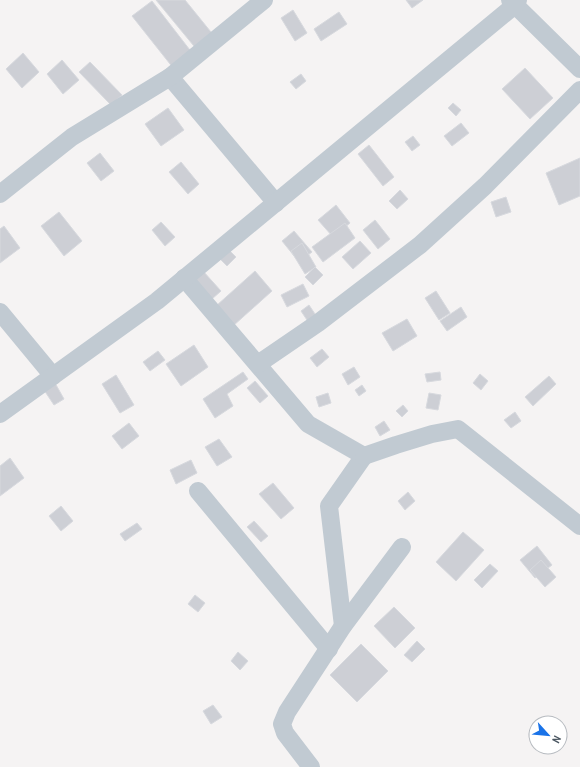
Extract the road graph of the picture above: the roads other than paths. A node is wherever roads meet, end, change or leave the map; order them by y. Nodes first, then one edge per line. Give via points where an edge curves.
1 (264, 0) edge
2 (514, 2) edge
3 (580, 69) edge
4 (170, 77) junction
5 (580, 90) edge
6 (0, 194) edge
7 (276, 202) junction
8 (184, 278) junction
9 (0, 312) edge
10 (258, 364) junction
11 (53, 376) junction
12 (0, 414) edge
13 (364, 456) junction
14 (198, 491) dead end
15 (580, 526) edge
16 (402, 547) dead end
17 (344, 626) junction
18 (329, 649) junction
19 (312, 767) edge

1 - 4 street
2 - 3 street
2 - 7 street
4 - 6 street via 72,138
4 - 7 street
5 - 10 street via 485,186 420,245 318,323
7 - 8 street
8 - 10 street
8 - 11 street via 157,301
9 - 11 street
10 - 13 street via 308,424
11 - 12 street
13 - 15 street via 432,434 458,430
13 - 17 street via 329,506
14 - 18 street
16 - 17 street
17 - 18 street
18 - 19 street via 287,712 282,724 285,733

